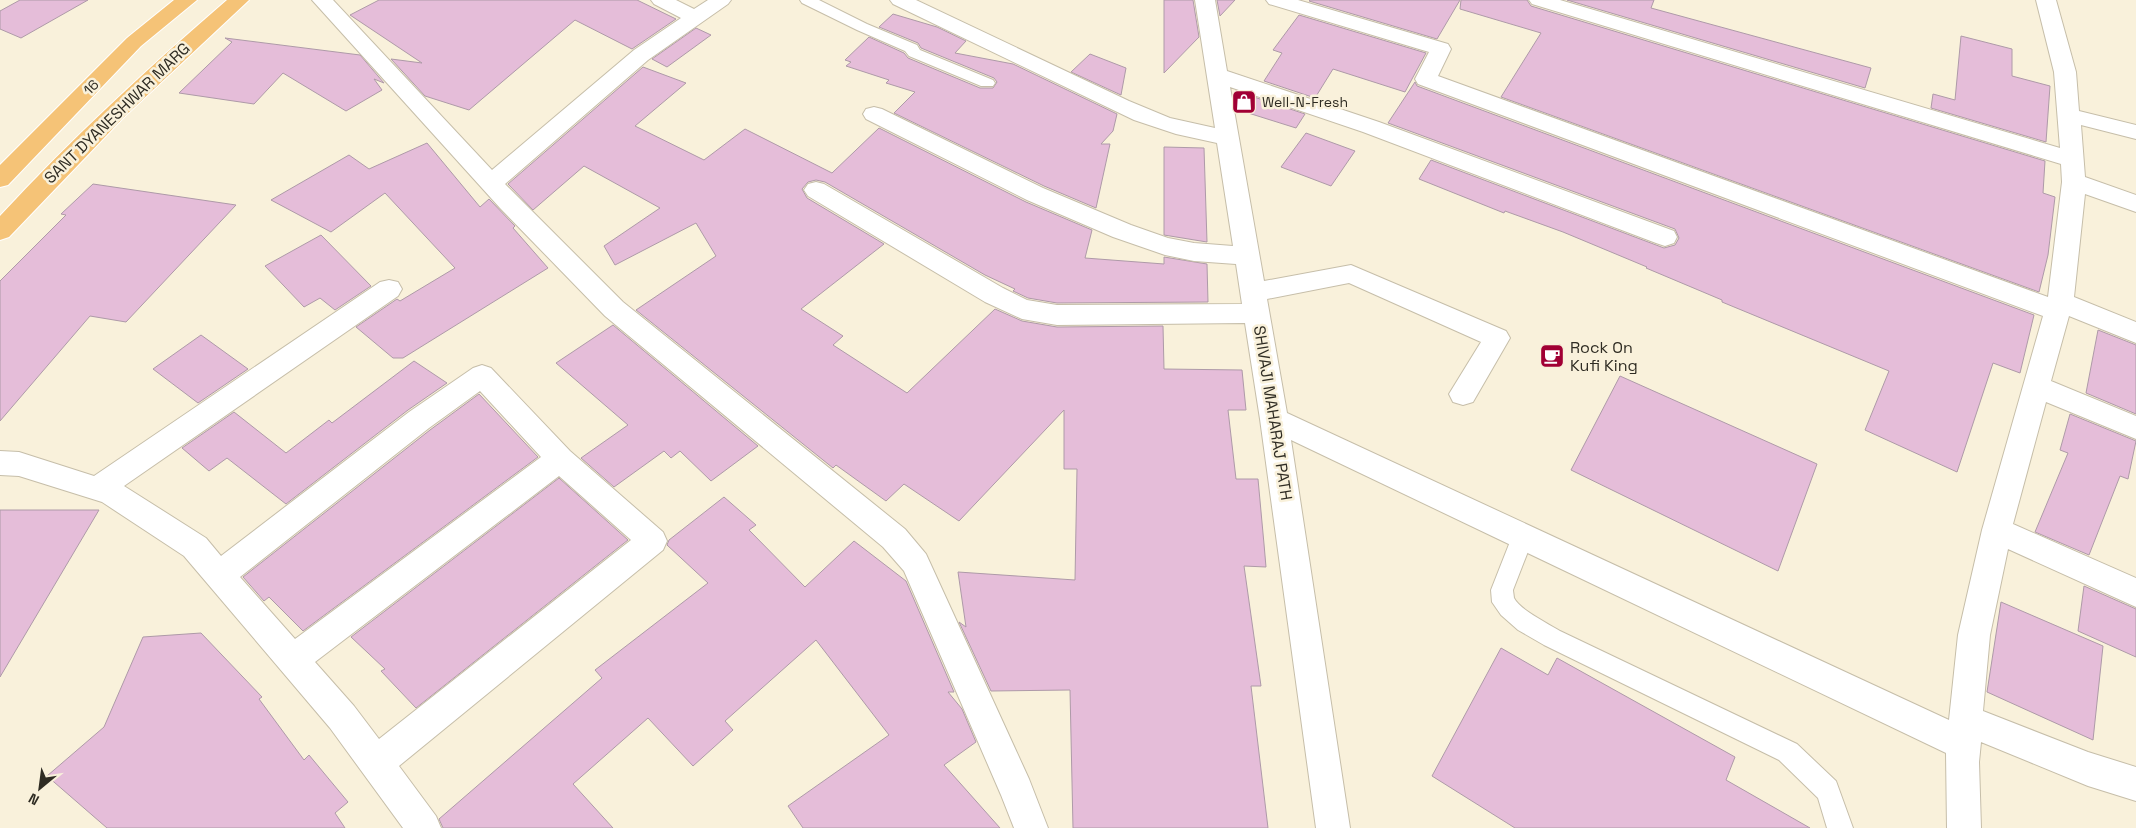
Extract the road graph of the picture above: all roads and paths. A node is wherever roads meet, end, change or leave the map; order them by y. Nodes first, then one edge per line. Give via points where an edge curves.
1 (187, 0) edge
2 (239, 0) edge
3 (322, 0) edge
4 (661, 0) edge
5 (722, 0) edge
6 (807, 0) edge
7 (900, 0) edge
8 (1205, 0) edge
9 (1276, 0) edge
10 (1539, 0) edge
11 (2046, 0) edge
12 (695, 18) junction
13 (1218, 75) junction
14 (987, 83) dead end
15 (874, 114) dead end
16 (2068, 115) junction
17 (2136, 132) edge
18 (1228, 137) junction
19 (2073, 170) junction
20 (0, 179) edge
21 (491, 183) junction
22 (816, 190) dead end
23 (2136, 204) edge
24 (0, 231) edge
25 (1665, 237) dead end
26 (1248, 256) junction
27 (389, 289) dead end
28 (1255, 303) junction
29 (2059, 306) junction
30 (2136, 333) edge
31 (2036, 386) junction
32 (1463, 394) dead end
33 (1274, 419) junction
34 (2136, 428) edge
35 (560, 459) junction
36 (0, 463) edge
37 (97, 489) junction
38 (1997, 530) junction
39 (1523, 536) junction
40 (219, 575) junction
41 (2136, 592) edge
42 (293, 659) junction
43 (1965, 732) junction
44 (376, 763) junction
45 (2136, 784) edge
46 (1331, 816) edge
47 (424, 828) edge
48 (1031, 828) edge
49 (1840, 828) edge
50 (1964, 828) edge

1 - 20 main road, 16 via 134,42
2 - 24 main road, SANT DYANESHWAR MARG via 185,46 47,179
3 - 21 street
4 - 12 street
5 - 12 street
6 - 14 lane via 912,48 929,60
7 - 18 street via 1163,124 1201,135
8 - 13 street, SHIVAJI MAHARAJ PATH
9 - 29 street via 1441,49 1426,79
10 - 19 street
11 - 16 street via 2064,72
12 - 21 street via 642,55
13 - 18 street, SHIVAJI MAHARAJ PATH
13 - 25 street via 1371,127
15 - 26 street via 1035,194 1122,231 1194,252
16 - 17 street
16 - 19 street
18 - 26 street, SHIVAJI MAHARAJ PATH
19 - 23 street
19 - 29 street
21 - 48 street via 614,309 894,538 915,563
22 - 28 street via 1022,309 1057,315
26 - 28 street, SHIVAJI MAHARAJ PATH
27 - 37 street
28 - 32 street via 1351,274 1497,338
28 - 33 street, SHIVAJI MAHARAJ PATH
29 - 30 street
29 - 31 street
31 - 34 street
31 - 38 street
33 - 39 street
33 - 46 street, SHIVAJI MAHARAJ PATH
35 - 40 street via 482,375
35 - 42 street
35 - 44 street via 652,541
36 - 37 street via 19,464
37 - 40 street via 111,493 195,547
38 - 41 street
38 - 43 street via 1974,635
39 - 43 street
39 - 49 lane via 1502,590 1503,602 1514,614 1530,627 1788,752 1826,790
40 - 42 street
42 - 44 street
43 - 45 street
43 - 50 street via 1962,762
44 - 47 street

